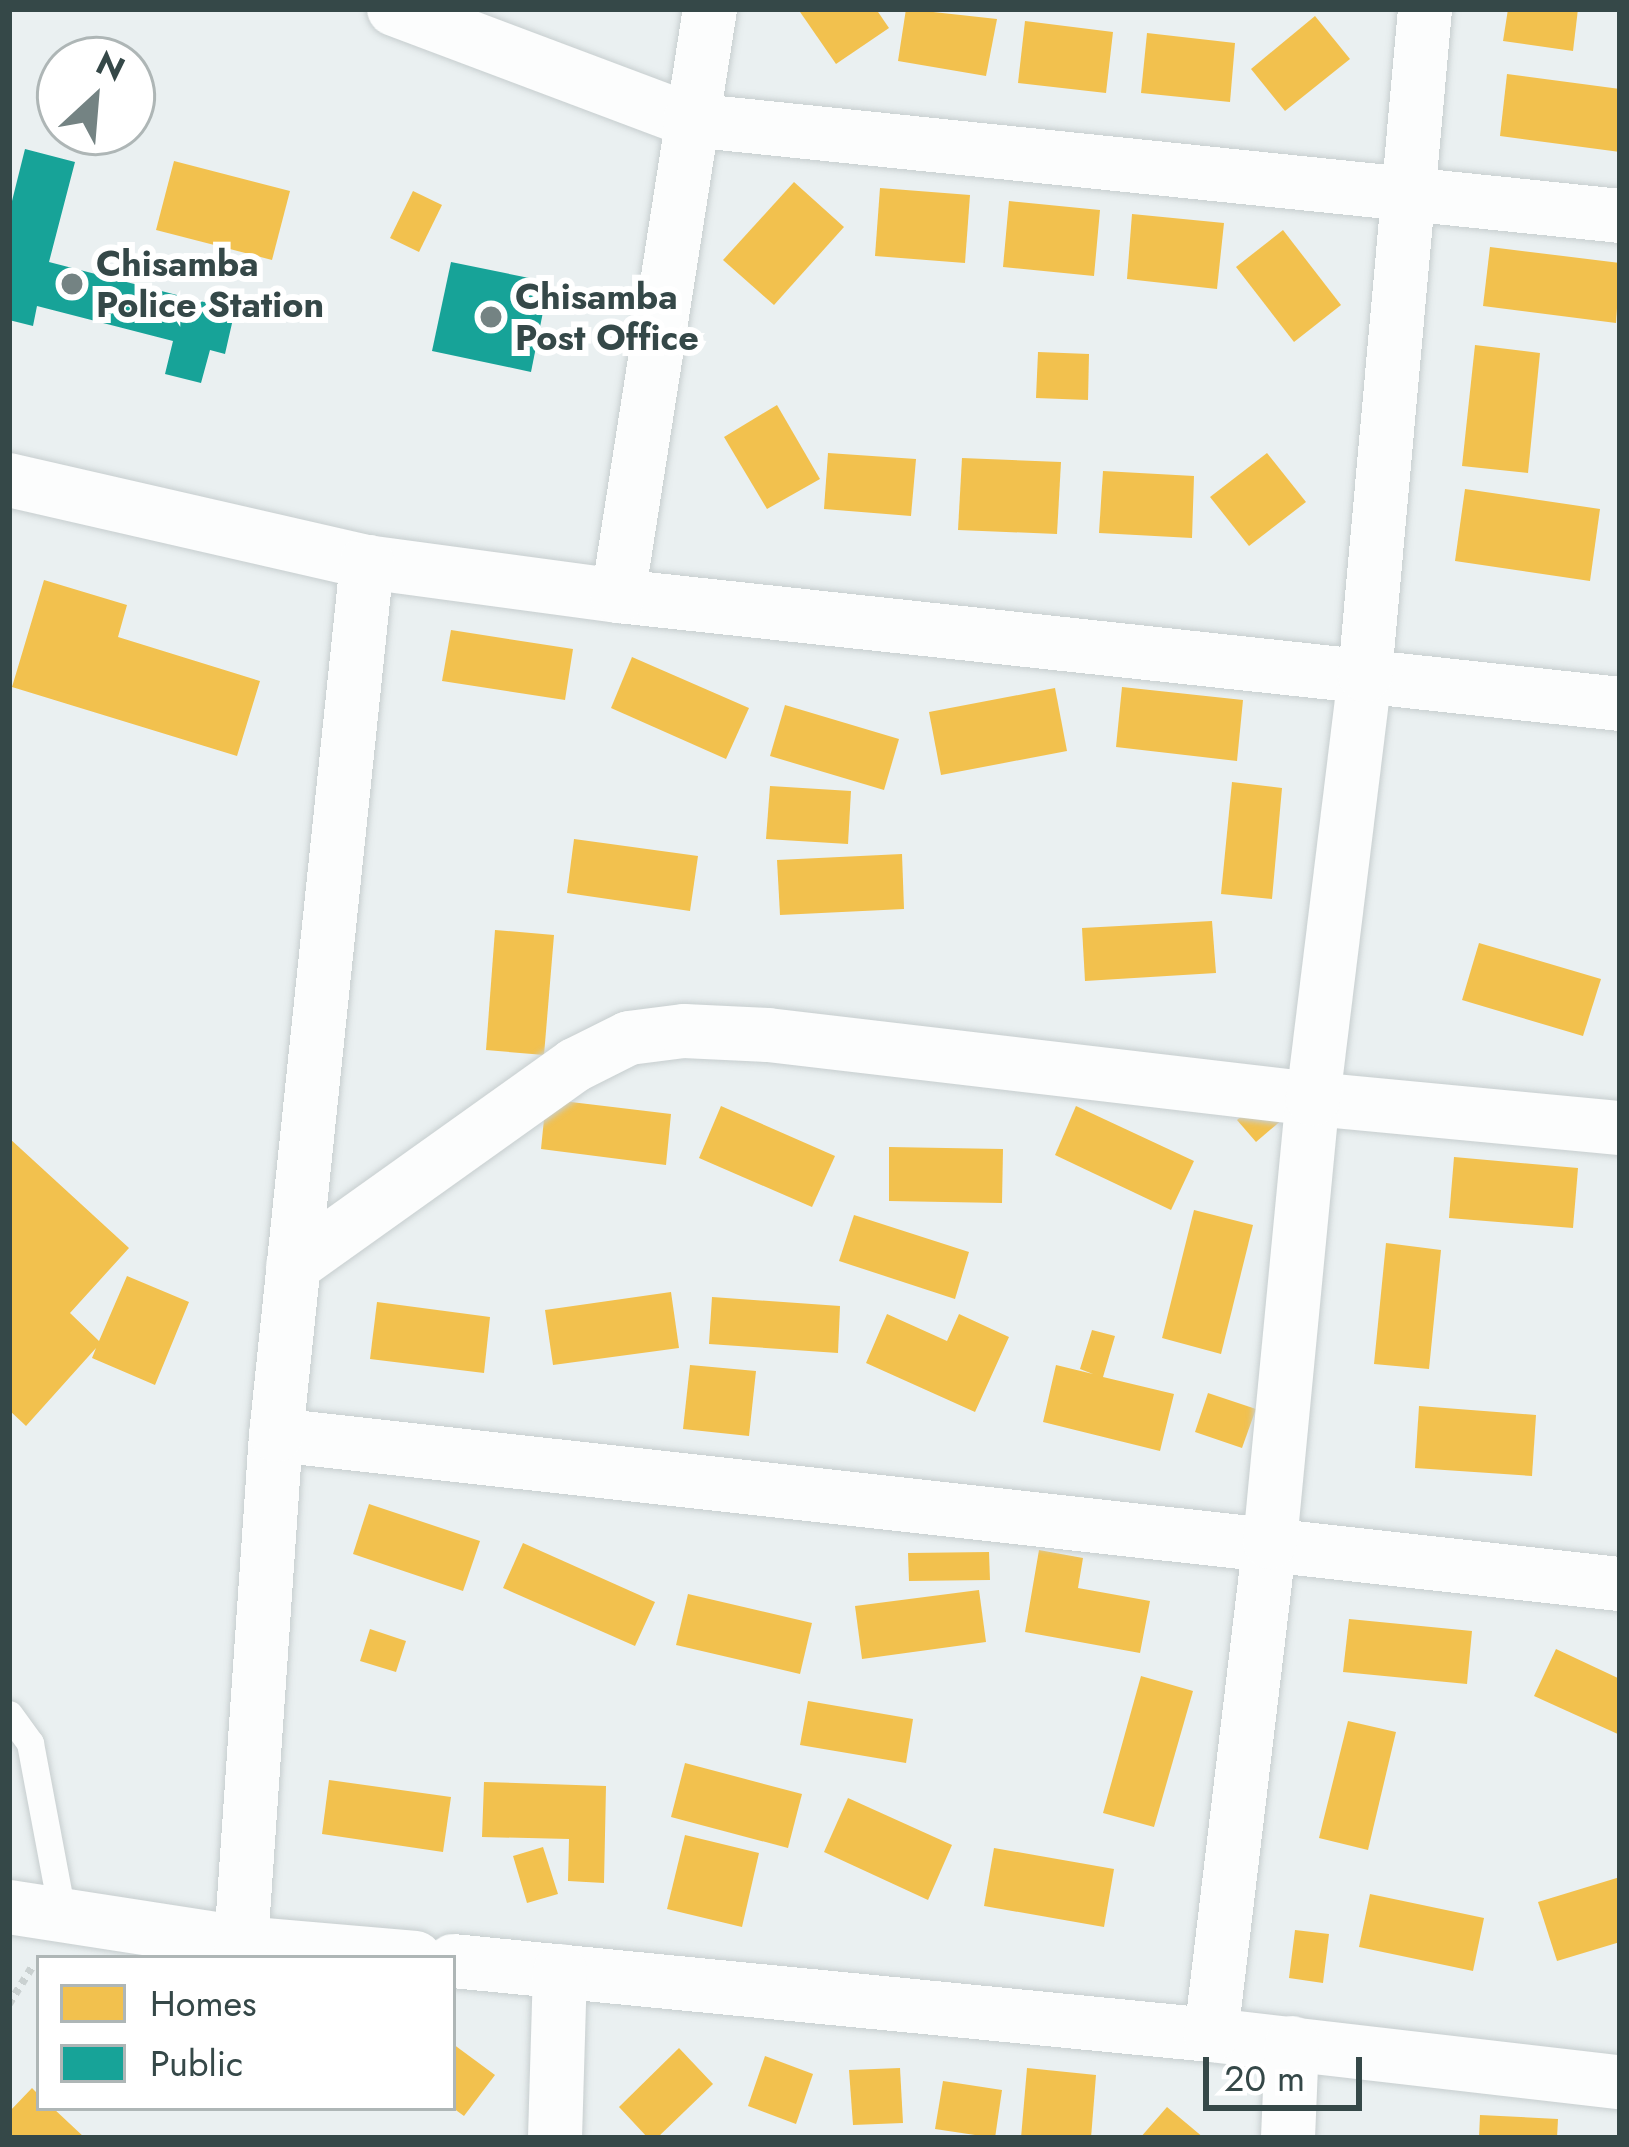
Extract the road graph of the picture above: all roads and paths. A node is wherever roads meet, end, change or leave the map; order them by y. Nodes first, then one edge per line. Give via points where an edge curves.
1 (394, 9) edge
2 (710, 9) edge
3 (1425, 9) edge
4 (689, 120) junction
5 (1407, 192) junction
6 (1620, 216) edge
7 (9, 480) edge
8 (367, 562) junction
9 (618, 596) junction
10 (1365, 675) junction
11 (1620, 704) edge
12 (1313, 1099) junction
13 (1620, 1128) edge
14 (293, 1266) junction
15 (275, 1435) junction
16 (1270, 1542) junction
17 (1620, 1584) edge
18 (9, 1714) edge
19 (9, 1907) edge
20 (63, 1917) junction
21 (241, 1943) junction
22 (380, 1955) edge
23 (456, 1961) edge
24 (560, 1971) junction
25 (1210, 2035) junction
26 (1292, 2043) junction
27 (1620, 2082) edge
28 (555, 2138) edge
29 (1288, 2138) edge

1 - 4 street
2 - 4 street
3 - 5 street
4 - 5 street
4 - 9 street
5 - 6 street
5 - 10 street
7 - 8 street
8 - 9 street
8 - 14 street
9 - 10 street
10 - 11 street
10 - 12 street
12 - 13 street
12 - 14 street via 768,1035 629,1038 575,1065
12 - 16 street
14 - 15 street
15 - 16 street
15 - 21 street
16 - 17 street
16 - 25 street
18 - 20 lane via 30,1743
19 - 20 street
20 - 21 street
21 - 22 street
23 - 24 street
24 - 25 street
24 - 28 street
25 - 26 street
26 - 27 street
26 - 29 street

